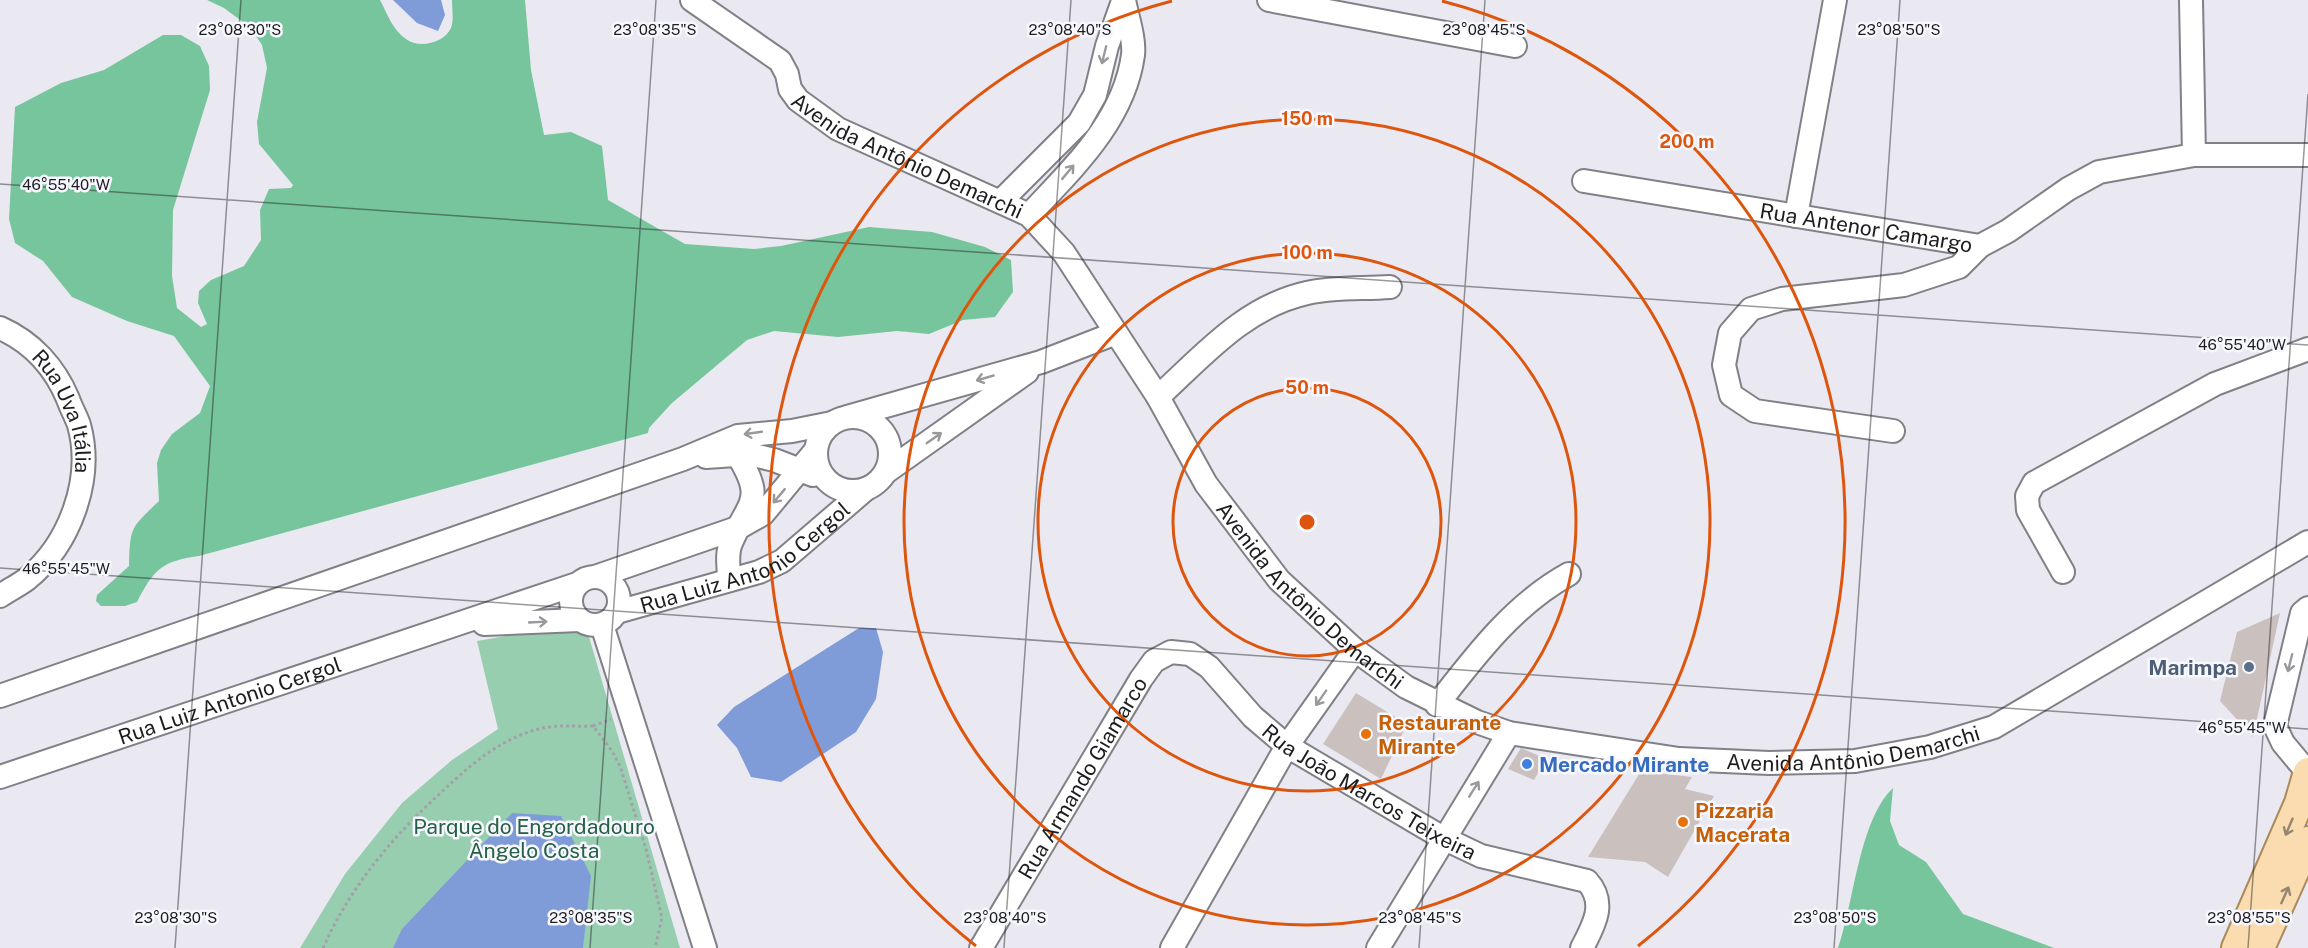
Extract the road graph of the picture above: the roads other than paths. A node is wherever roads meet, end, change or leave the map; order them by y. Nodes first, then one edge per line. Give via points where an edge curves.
1 (693, 0) edge
2 (1124, 0) edge
3 (1269, 0) edge
4 (1835, 0) edge
5 (2191, 0) edge
6 (1515, 46) dead end
7 (2194, 155) junction
8 (2308, 155) edge
9 (1584, 181) dead end
10 (1001, 201) junction
11 (1029, 215) junction
12 (1796, 216) junction
13 (1980, 246) junction
14 (1390, 287) dead end
15 (0, 328) edge
16 (1116, 333) junction
17 (2308, 349) edge
18 (1041, 362) junction
19 (1158, 397) junction
20 (839, 420) junction
21 (1893, 431) dead end
22 (816, 450) junction
23 (737, 454) junction
24 (683, 459) junction
25 (800, 471) junction
26 (886, 472) junction
27 (826, 480) junction
28 (866, 489) junction
29 (741, 527) junction
30 (2308, 542) edge
31 (2063, 572) dead end
32 (1569, 574) dead end
33 (729, 580) junction
34 (586, 581) junction
35 (0, 596) edge
36 (2308, 608) edge
37 (609, 618) junction
38 (579, 620) junction
39 (459, 625) junction
40 (1355, 650) junction
41 (1209, 666) joint
42 (0, 696) edge
43 (1437, 705) junction
44 (1509, 733) junction
45 (1287, 746) junction
46 (2308, 772) edge
47 (0, 777) edge
48 (1443, 838) junction
49 (2308, 841) edge
50 (705, 948) edge
51 (981, 948) edge
52 (1172, 948) edge
53 (1378, 948) edge
54 (1582, 948) edge
55 (2236, 948) edge
56 (2260, 948) edge

1 - 10 street, Avenida Antônio Demarchi via 780,61 798,100 838,129
2 -> 10 street via 1095,95 1079,123
11 -> 2 street via 1098,138 1118,109 1134,53
3 - 6 street
4 - 12 street
5 - 7 street
7 - 8 street, Rua Antenor Camargo
7 - 13 street, Rua Antenor Camargo via 2099,172
9 - 12 street, Rua Antenor Camargo
10 - 11 street, Avenida Antônio Demarchi
11 - 16 street, Avenida Antônio Demarchi via 1064,253
12 - 13 street, Rua Antenor Camargo
13 - 21 street via 1959,267 1904,285 1782,299 1751,309 1730,333 1724,365 1731,396 1755,411
14 - 19 street via 1307,293 1260,309 1239,322
15 - 35 street, Rua Uva Itália via 37,352 60,381 79,425 83,472 73,515 51,553 27,579
16 - 18 street
16 - 19 street, Avenida Antônio Demarchi
17 - 31 street via 2215,384 2034,483 2027,496 2028,510
18 -> 20 street
26 -> 18 street
19 - 40 street, Avenida Antônio Demarchi via 1206,484 1279,580
20 - 22 street via 821,435
20 -> 24 street via 792,431 738,436
20 - 26 street via 860,417 883,432 890,458
22 - 25 street, Rua Luiz Antonio Cergol
22 - 27 street via 818,466
23 - 24 street
23 - 25 street via 774,460
23 - 29 street via 754,490 751,509
24 - 42 street
25 - 27 street
25 -> 29 street, Rua Luiz Antonio Cergol via 763,514
26 - 28 street
27 - 28 street via 838,488
28 - 33 street, Rua Luiz Antonio Cergol via 782,561
29 - 33 street via 730,544
29 - 34 street, Rua Luiz Antonio Cergol
30 - 44 street, Avenida Antônio Demarchi via 1994,727 1930,747 1855,761 1758,762 1679,759
32 - 43 street via 1525,604
33 - 37 street, Rua Luiz Antonio Cergol
34 - 37 street, Rua Luiz Antonio Cergol via 613,584 618,593
34 - 38 street via 570,603
34 - 39 street, Rua Luiz Antonio Cergol
36 -> 46 street via 2302,613 2275,726 2283,743
37 - 38 street, Rua Luiz Antonio Cergol via 586,624
37 - 50 street
39 -> 38 street, Rua Luiz Antonio Cergol
39 - 47 street, Rua Luiz Antonio Cergol
40 - 43 street, Avenida Antônio Demarchi
40 -> 45 street
41 - 45 street, Rua João Marcos Teixeira via 1253,717
41 - 51 street, Rua Armando Giamarco via 1191,654 1171,652 1154,661
43 - 44 street, Avenida Antônio Demarchi
48 -> 44 street
45 - 48 street, Rua João Marcos Teixeira
45 - 52 street
46 -> 55 main road via 2299,803
48 - 53 street
48 - 54 street, Rua João Marcos Teixeira via 1481,856 1587,881 1596,890 1599,906
56 -> 49 main road

